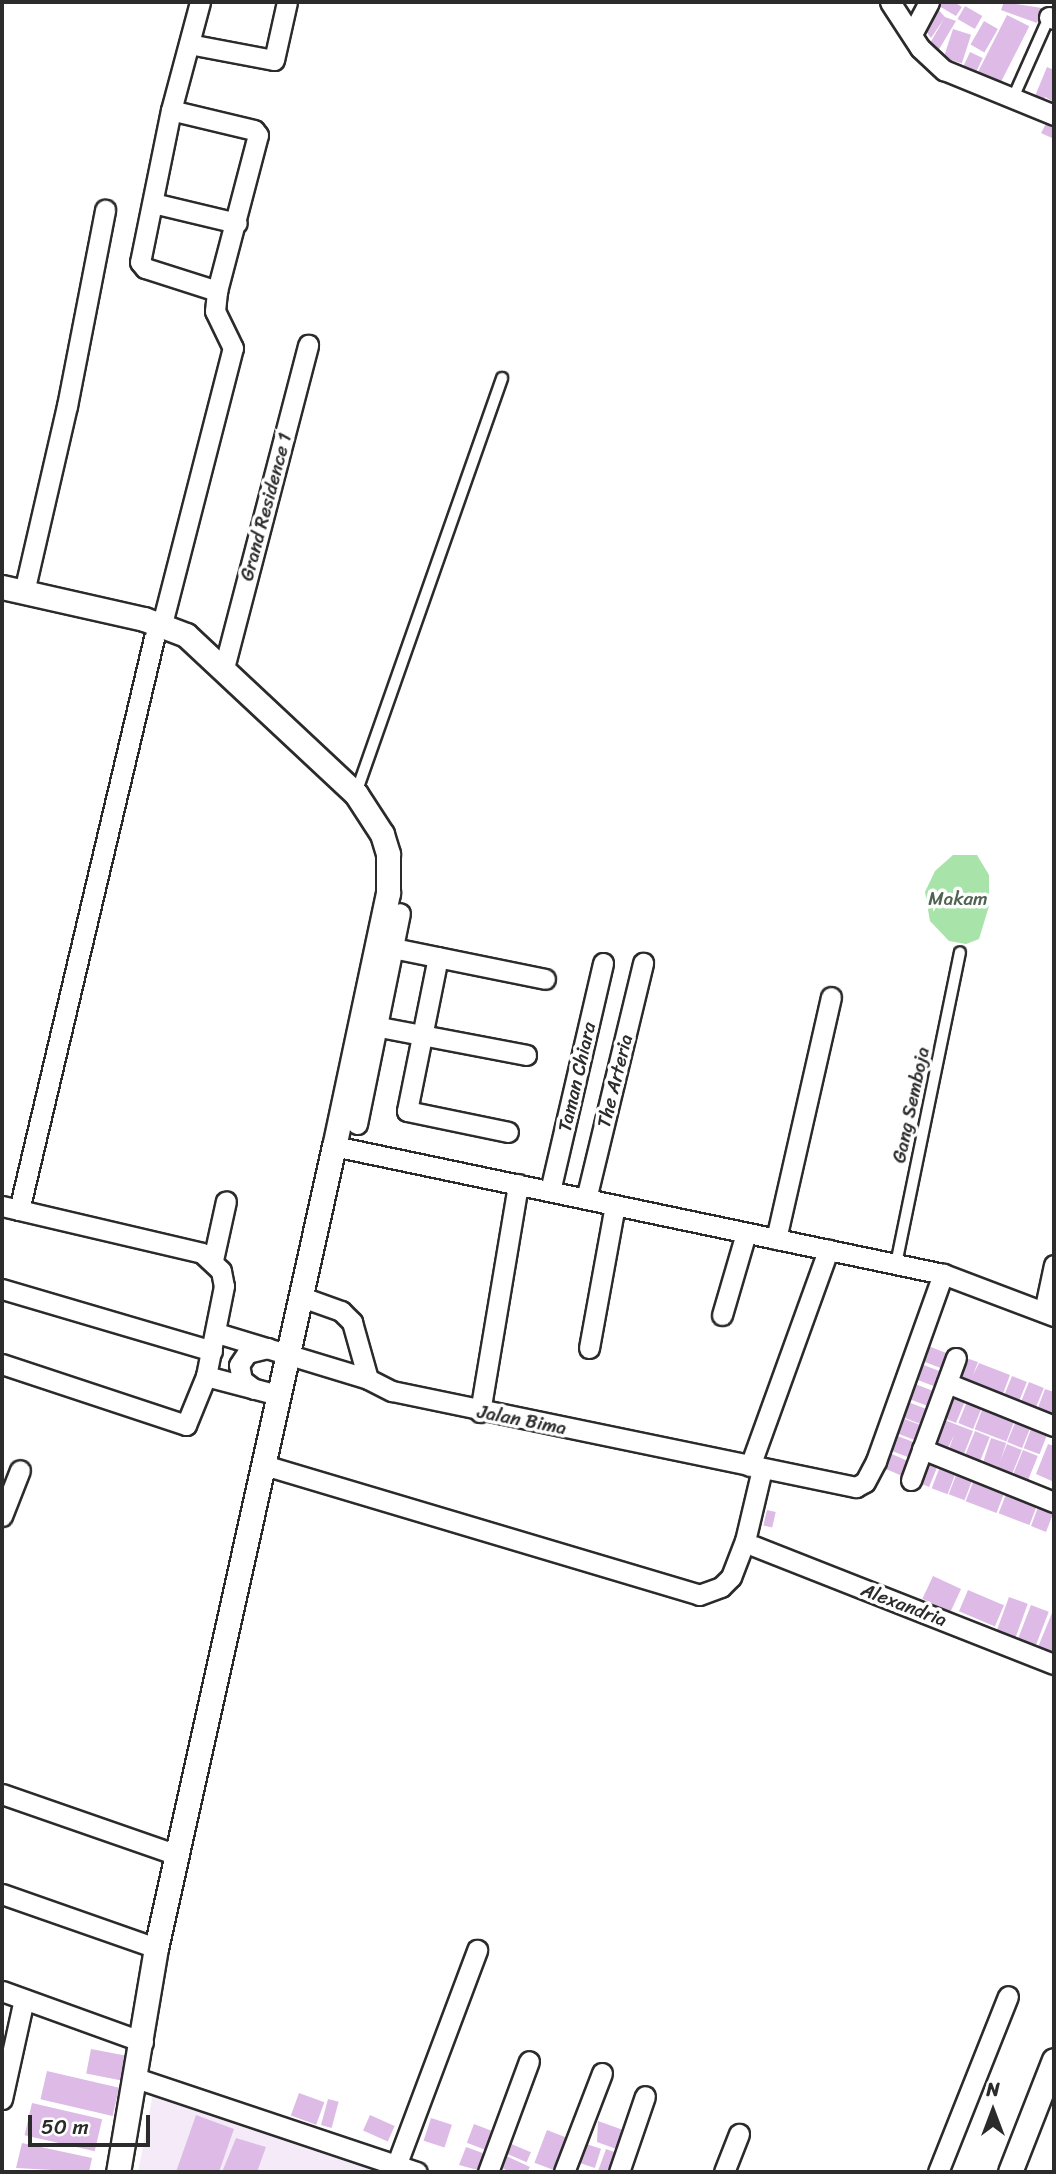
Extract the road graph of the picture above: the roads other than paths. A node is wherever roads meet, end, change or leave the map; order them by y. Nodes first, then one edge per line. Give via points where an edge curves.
1 (200, 2) edge
2 (287, 2) edge
3 (890, 2) edge
4 (929, 2) edge
5 (1049, 21) edge
6 (912, 34) junction
7 (188, 44) junction
8 (1013, 98) junction
9 (171, 110) junction
10 (1054, 115) edge
11 (153, 203) junction
12 (105, 210) dead end
13 (237, 223) junction
14 (217, 291) junction
15 (308, 345) dead end
16 (502, 378) dead end
17 (13, 589) edge
18 (158, 631) junction
19 (224, 668) junction
20 (356, 794) junction
21 (400, 913) dead end
22 (393, 948) junction
23 (960, 952) dead end
24 (438, 957) junction
25 (603, 963) dead end
26 (643, 963) dead end
27 (545, 979) dead end
28 (831, 997) dead end
29 (368, 1025) junction
30 (422, 1035) junction
31 (526, 1055) dead end
32 (357, 1124) dead end
33 (508, 1132) dead end
34 (334, 1146) junction
35 (518, 1184) junction
36 (550, 1191) junction
37 (586, 1199) junction
38 (226, 1201) dead end
39 (615, 1205) junction
40 (10, 1208) edge
41 (746, 1233) junction
42 (776, 1239) junction
43 (828, 1250) junction
44 (212, 1260) junction
45 (896, 1264) junction
46 (1054, 1265) edge
47 (943, 1274) junction
48 (2, 1289) edge
49 (299, 1296) junction
50 (1049, 1314) edge
51 (722, 1315) dead end
52 (214, 1342) junction
53 (589, 1348) dead end
54 (277, 1351) junction
55 (956, 1358) dead end
56 (2, 1364) edge
57 (206, 1376) junction
58 (368, 1379) junction
59 (947, 1382) junction
60 (254, 1389) junction
61 (278, 1395) junction
62 (480, 1412) junction
63 (1054, 1426) edge
64 (922, 1449) junction
65 (264, 1465) junction
66 (756, 1468) junction
67 (20, 1470) dead end
68 (911, 1480) dead end
69 (1054, 1502) edge
70 (2, 1516) edge
71 (754, 1546) dead end
72 (1054, 1664) edge
73 (2, 1794) edge
74 (177, 1855) junction
75 (2, 1894) edge
76 (156, 1948) junction
77 (477, 1950) dead end
78 (2, 1991) edge
79 (1007, 1996) dead end
80 (24, 1999) junction
81 (143, 2042) junction
82 (1054, 2060) edge
83 (529, 2061) dead end
84 (602, 2073) dead end
85 (136, 2077) junction
86 (645, 2096) dead end
87 (2, 2099) edge
88 (739, 2134) dead end
89 (396, 2166) junction
90 (118, 2172) edge
91 (417, 2172) edge
92 (488, 2172) edge
93 (564, 2172) edge
94 (618, 2172) edge
95 (724, 2172) edge
96 (938, 2172) edge
97 (1010, 2172) edge

1 - 7 street
2 - 7 street via 274,60
3 - 6 street
4 - 6 street
5 - 8 lane
6 - 8 street via 944,70
7 - 9 street
8 - 10 street
9 - 11 street
9 - 13 street via 256,131
11 - 13 street
11 - 14 street via 141,265
12 - 17 street via 67,405
13 - 14 street
14 - 18 street via 215,312 233,348
15 - 19 street, Grand Residence 1
16 - 20 lane
17 - 18 street
18 - 19 street via 202,647
18 - 40 street
19 - 20 street
20 - 29 street via 382,834 389,874
21 - 22 street
22 - 24 street
22 - 29 street
23 - 45 lane, Gang Semboja
24 - 27 street
24 - 30 street
25 - 36 street, Taman Chiara
26 - 37 street, The Arteria
28 - 42 street
29 - 30 street
29 - 32 street
29 - 34 street
30 - 31 street
30 - 33 street via 407,1111
34 - 35 street
34 - 49 street
35 - 36 street
35 - 62 street
36 - 37 street
37 - 39 street
38 - 44 street
39 - 41 street
39 - 53 street
40 - 44 street via 202,1253
41 - 42 street
41 - 51 street
42 - 43 street
43 - 45 street
43 - 66 street
44 - 52 street via 222,1271 224,1286
45 - 47 street
46 - 50 street
47 - 50 street
47 - 66 street, Jalan Bima via 865,1482 845,1488
48 - 52 street, Jalan Bima
49 - 54 street
49 - 58 street via 341,1311 352,1322
52 - 54 street, Jalan Bima
52 - 57 street
54 - 58 street, Jalan Bima
54 - 60 street via 253,1349 239,1365 242,1380
54 - 61 street
55 - 59 street
56 - 57 street via 186,1425
57 - 60 street
58 - 62 street, Jalan Bima via 392,1391
59 - 63 street
59 - 64 street
60 - 61 street
61 - 65 street
62 - 66 street, Jalan Bima
64 - 68 street
64 - 69 street
65 - 66 street via 699,1595 721,1587 731,1577 746,1541
65 - 74 street
67 - 70 street
71 - 72 street, Alexandria
73 - 74 street
74 - 76 street
75 - 76 street
76 - 81 street
77 - 89 street
78 - 80 street
79 - 96 street
80 - 81 street
80 - 87 street
81 - 85 street
82 - 97 street
83 - 92 street
84 - 93 street
85 - 89 street
85 - 90 street
86 - 94 street
88 - 95 street
89 - 91 street

